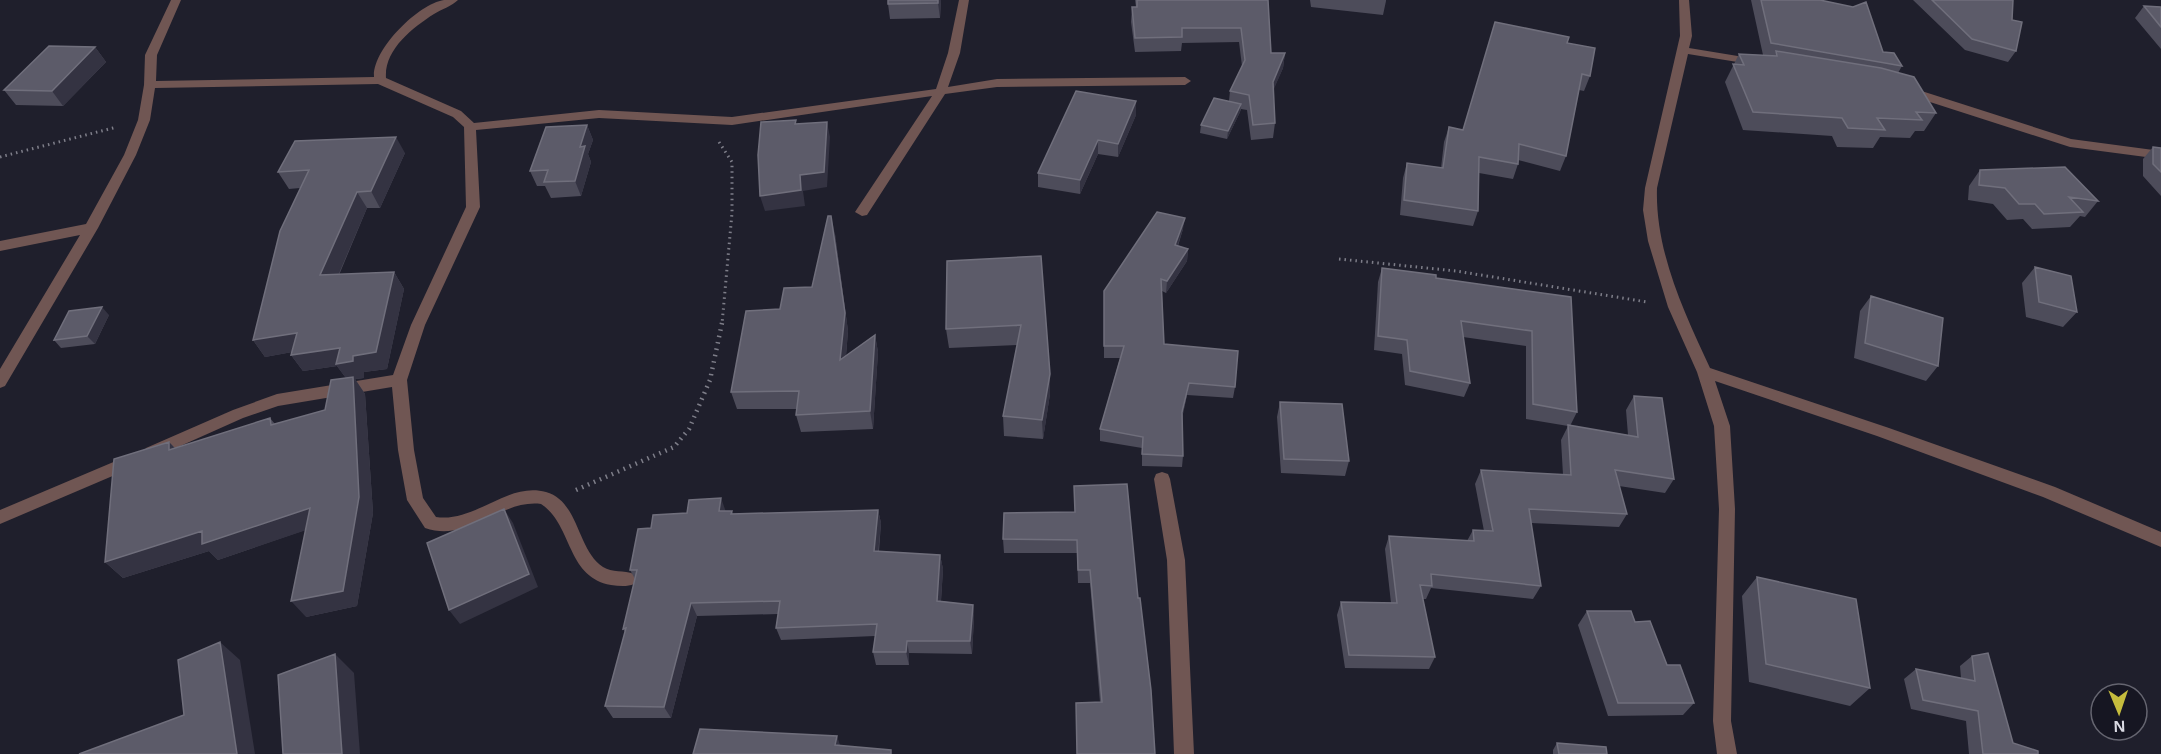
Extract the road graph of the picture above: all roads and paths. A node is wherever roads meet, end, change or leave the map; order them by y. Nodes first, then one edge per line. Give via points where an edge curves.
1 (176, 0) edge
2 (453, 0) edge
3 (964, 0) edge
4 (1684, 0) edge
5 (1682, 50) junction
6 (1764, 63) edge
7 (380, 80) junction
8 (1185, 81) dead end
9 (150, 86) junction
10 (1895, 87) edge
11 (940, 93) junction
12 (700, 118) junction
13 (144, 120) junction
14 (470, 127) junction
15 (2161, 155) edge
16 (0, 157) edge
17 (862, 212) dead end
18 (91, 228) junction
19 (0, 246) edge
20 (1339, 259) dead end
21 (1676, 307) junction
22 (1704, 372) junction
23 (399, 380) junction
24 (0, 382) edge
25 (1162, 479) dead end
26 (550, 501) junction
27 (0, 516) edge
28 (2161, 540) edge
29 (628, 579) edge
30 (1184, 754) edge
31 (1727, 754) edge

1 - 9 street via 151,55
2 - 7 street via 417,18 397,39 380,63
3 - 11 street via 954,53
4 - 5 street via 1686,36
5 - 6 street
5 - 21 street via 1651,188 1650,210 1655,241
7 - 9 street
7 - 14 street via 457,114
8 - 11 street via 1015,82
9 - 13 street
10 - 15 street via 2070,143
11 - 12 street via 776,117 732,121
11 - 17 street
12 - 14 street via 599,114
12 - 26 path via 732,162 727,282 721,336 710,381 689,429 674,447
13 - 16 path
13 - 18 street
14 - 23 street via 472,207 418,325
18 - 19 street
18 - 24 street
20 - 21 path via 1456,271
21 - 22 street
22 - 28 street via 2049,492
22 - 31 street via 1723,438 1727,509 1722,721
23 - 26 street via 415,500 431,523 448,526 527,498 544,497
23 - 27 street via 278,400
25 - 30 street via 1176,560
26 - 29 street via 594,570

